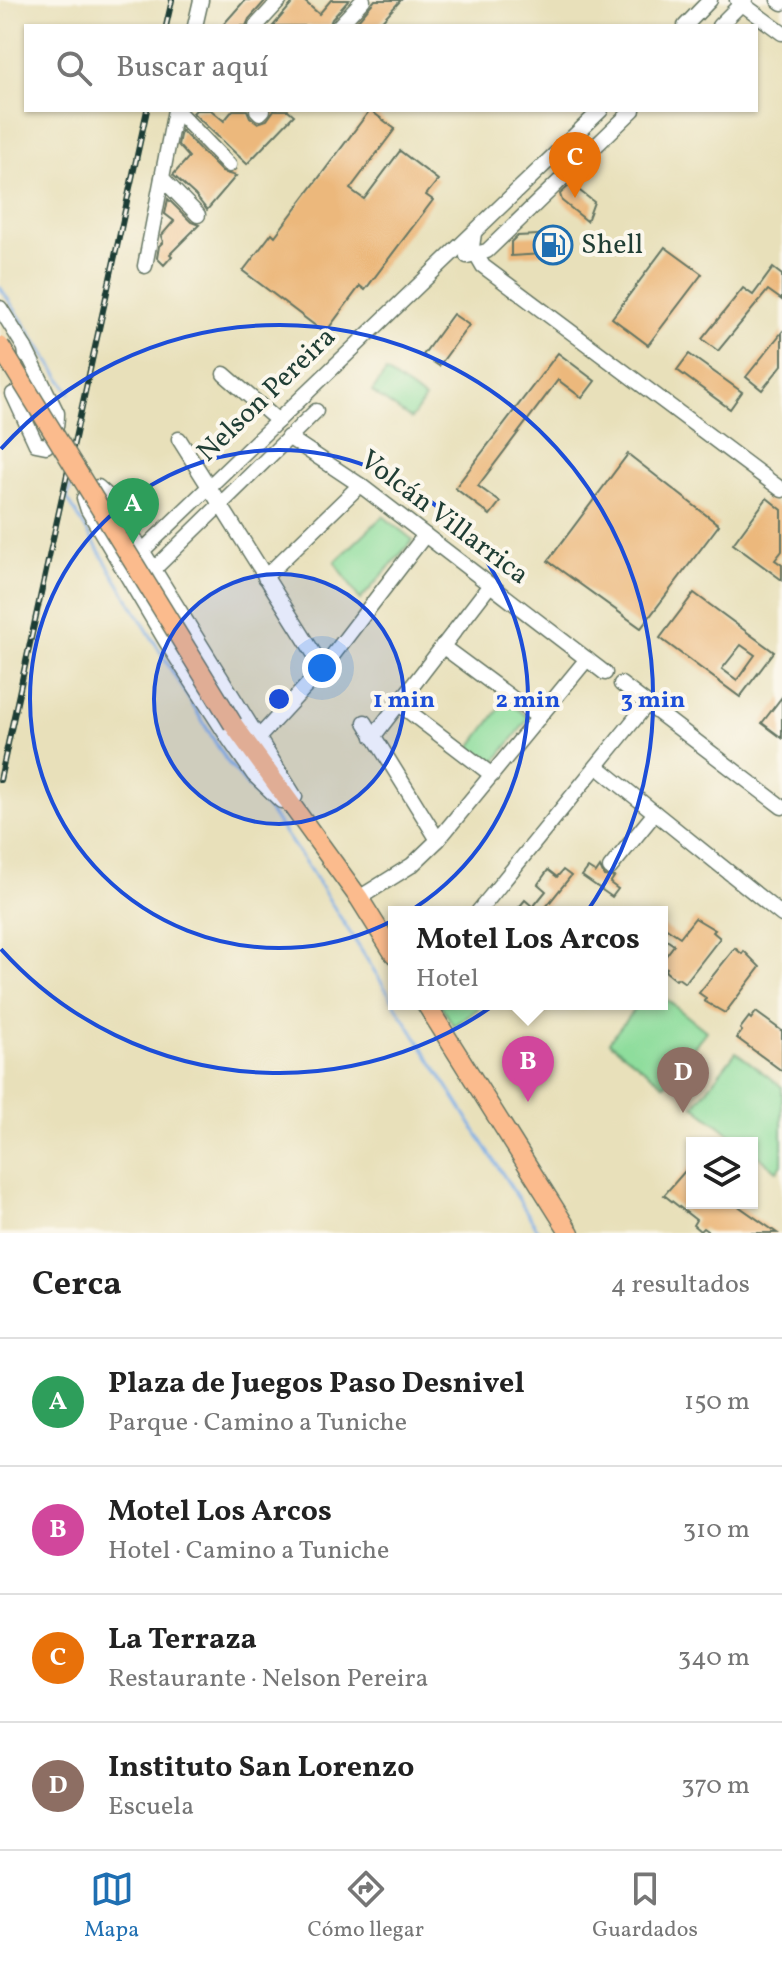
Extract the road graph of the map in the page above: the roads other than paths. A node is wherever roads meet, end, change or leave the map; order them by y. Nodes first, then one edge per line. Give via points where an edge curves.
1 (201, 0) edge
2 (280, 0) edge
3 (362, 0) edge
4 (710, 0) edge
5 (741, 1) edge
6 (195, 24) edge
7 (258, 24) edge
8 (341, 24) edge
9 (687, 24) edge
10 (721, 24) edge
11 (782, 33) edge
12 (176, 112) edge
13 (177, 112) edge
14 (599, 112) edge
15 (631, 112) edge
16 (588, 122) junction
17 (604, 138) junction
18 (229, 165) dead end
19 (162, 178) junction
20 (519, 189) junction
21 (533, 208) junction
22 (495, 213) junction
23 (198, 215) dead end
24 (511, 229) junction
25 (474, 233) junction
26 (448, 259) junction
27 (479, 261) junction
28 (145, 266) dead end
29 (0, 308) edge
30 (0, 346) edge
31 (25, 348) junction
32 (224, 374) dead end
33 (13, 394) junction
34 (0, 404) edge
35 (316, 411) dead end
36 (283, 416) junction
37 (288, 437) junction
38 (179, 439) dead end
39 (360, 485) junction
40 (209, 487) junction
41 (782, 490) edge
42 (221, 506) junction
43 (425, 535) junction
44 (143, 550) junction
45 (122, 569) junction
46 (155, 569) junction
47 (265, 577) junction
48 (490, 585) junction
49 (134, 588) junction
50 (442, 646) junction
51 (587, 659) junction
52 (323, 668) junction
53 (605, 673) dead end
54 (621, 684) dead end
55 (399, 704) junction
56 (647, 704) junction
57 (539, 718) junction
58 (365, 722) dead end
59 (259, 737) junction
60 (373, 737) junction
61 (598, 767) junction
62 (492, 775) junction
63 (782, 807) edge
64 (655, 813) junction
65 (305, 824) junction
66 (317, 840) junction
67 (438, 840) junction
68 (610, 868) dead end
69 (359, 898) junction
70 (483, 906) edge
71 (782, 915) edge
72 (388, 944) edge
73 (430, 1010) edge
74 (570, 1233) edge

1 - 6 street
2 - 7 street
3 - 8 street
4 - 9 street
5 - 10 street
5 - 11 street
12 - 19 street
13 - 18 street
14 - 16 street, Nelson Pereira
15 - 17 street
16 - 17 street
16 - 20 street, Nelson Pereira
17 - 21 street
19 - 23 street
19 - 28 street
20 - 21 street via 521,203
20 - 22 street, Nelson Pereira
21 - 24 street
22 - 24 street via 506,216
22 - 25 street, Nelson Pereira
24 - 27 street
25 - 26 street, Nelson Pereira
25 - 27 street
26 - 27 street
26 - 36 street, Nelson Pereira
27 - 41 street
29 - 31 street
30 - 65 main road, bridge via 233,724
31 - 33 street via 24,379
31 - 33 street via 57,413 46,446 31,437
32 - 36 street
33 - 34 street
35 - 37 street, Nelson Pereira
36 - 37 street
36 - 40 street, Nelson Pereira
37 - 39 street, Volcán Villarrica
37 - 42 street, Nelson Pereira
38 - 40 street
39 - 43 street, Volcán Villarrica
39 - 47 street
40 - 42 street
40 - 44 street, Nelson Pereira
42 - 46 street, Nelson Pereira
42 - 47 street
43 - 48 street, Volcán Villarrica
43 - 52 street
44 - 45 street, Nelson Pereira
44 - 45 street via 104,490 98,487 85,494 88,510
44 - 46 street
45 - 49 street
46 - 49 street, Nelson Pereira
46 - 59 street
47 - 52 street
48 - 50 street
48 - 51 street, Volcán Villarrica
49 - 65 street via 254,775
50 - 55 street
50 - 57 street
51 - 53 street, Volcán Villarrica
51 - 57 street
52 - 59 street
54 - 56 street
55 - 60 street
55 - 62 street
56 - 61 street
56 - 63 street
57 - 62 street
58 - 60 street
59 - 66 street
60 - 67 street
61 - 64 street
61 - 70 street
62 - 67 street
64 - 68 street
64 - 71 street
65 - 66 main road
66 - 69 main road
67 - 69 street via 412,865
69 - 72 main road
73 - 74 main road

